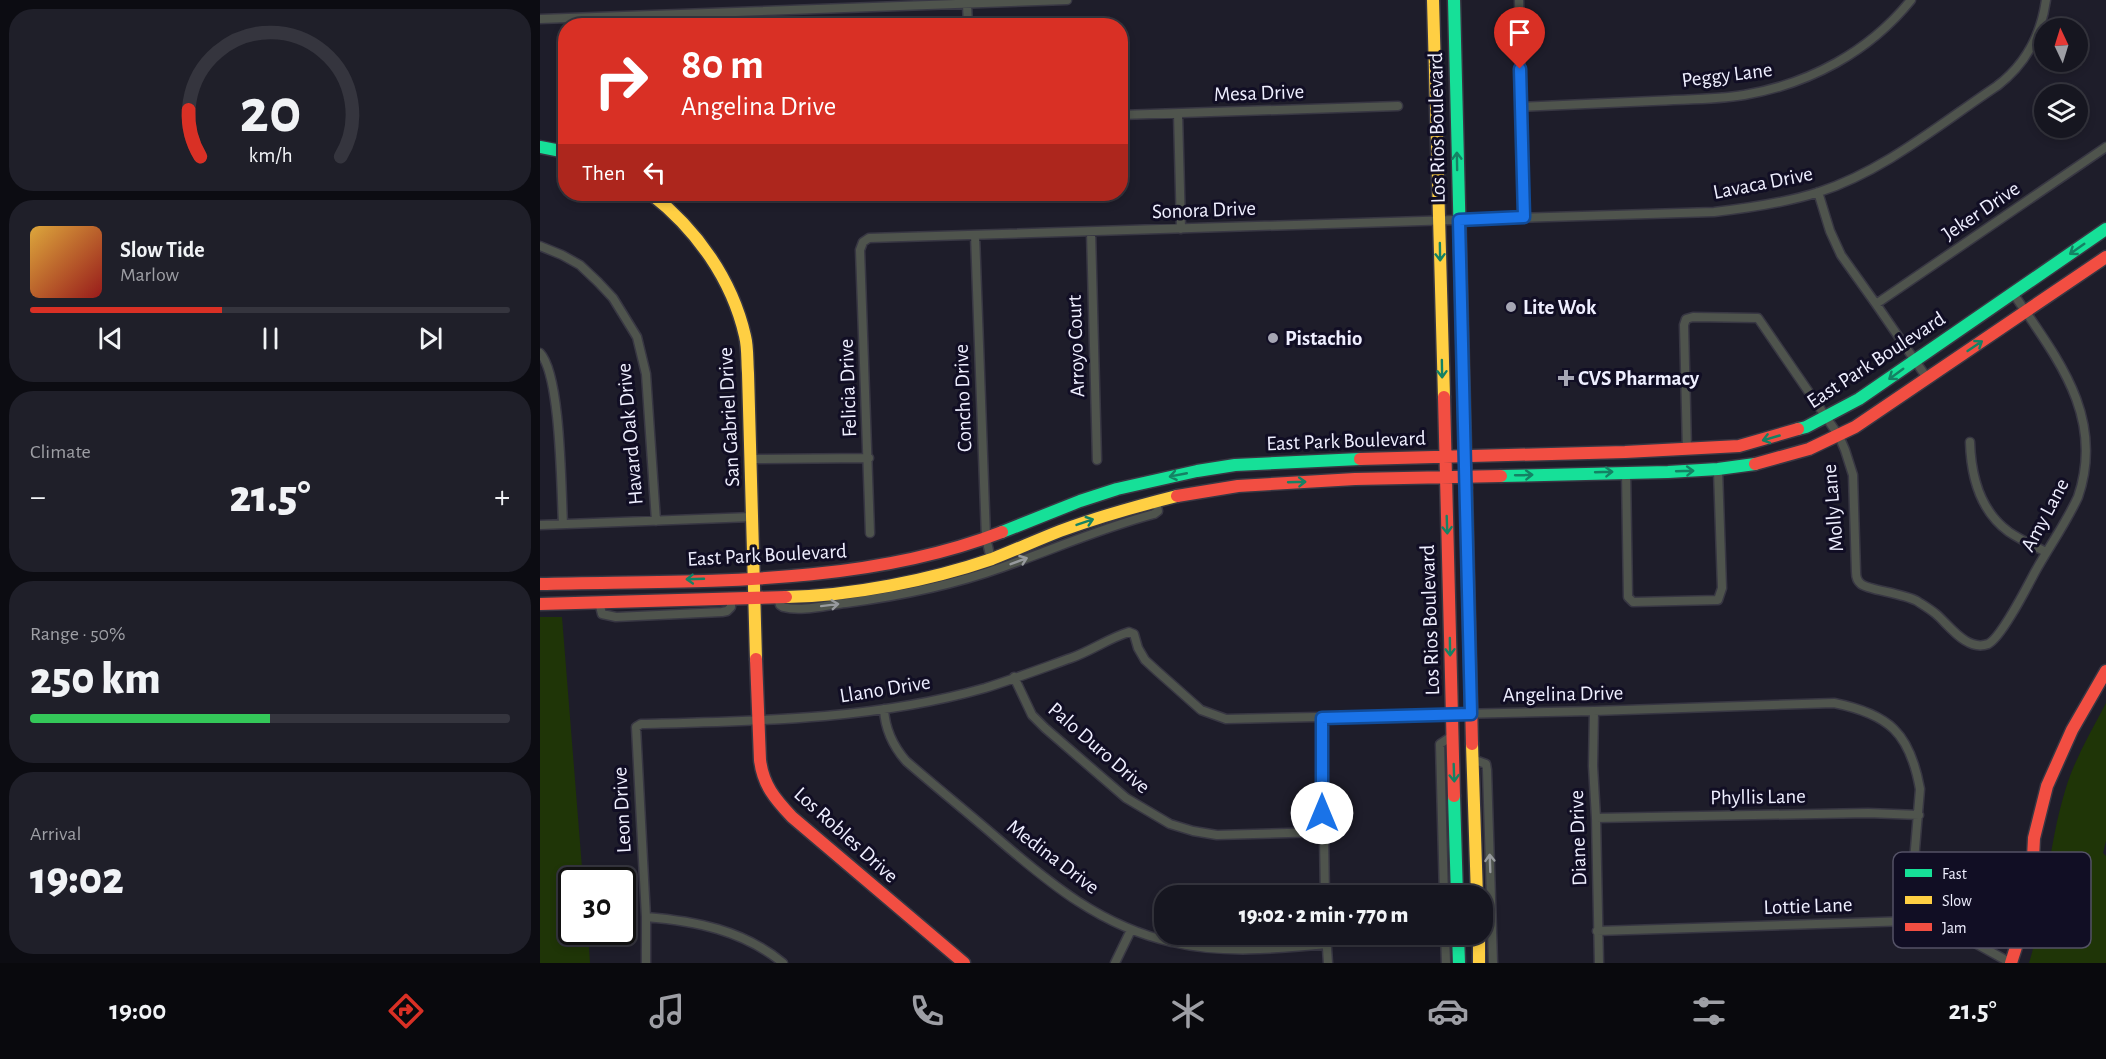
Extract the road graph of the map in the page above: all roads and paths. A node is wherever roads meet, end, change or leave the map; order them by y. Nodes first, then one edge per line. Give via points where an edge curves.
1 (722, 0) edge
2 (1067, 0) edge
3 (1433, 0) edge
4 (1454, 0) edge
5 (1519, 0) edge
6 (1911, 0) edge
7 (2046, 0) edge
8 (967, 4) junction
9 (723, 11) junction
10 (581, 18) edge
11 (968, 18) edge
12 (558, 19) edge
13 (540, 20) edge
14 (1398, 106) dead end
15 (1520, 106) junction
16 (1178, 114) junction
17 (1128, 115) edge
18 (540, 147) edge
19 (2106, 147) edge
20 (558, 150) edge
21 (1818, 192) junction
22 (660, 201) edge
23 (1524, 217) junction
24 (1459, 220) junction
25 (1440, 221) junction
26 (1181, 229) junction
27 (2106, 229) edge
28 (1090, 232) junction
29 (975, 235) junction
30 (863, 242) joint
31 (540, 246) edge
32 (2106, 257) edge
33 (2013, 293) junction
34 (1876, 304) junction
35 (2025, 311) junction
36 (1461, 318) junction
37 (1441, 319) junction
38 (540, 353) edge
39 (1915, 360) junction
40 (1927, 378) junction
41 (1825, 418) junction
42 (1839, 436) junction
43 (1970, 442) dead end
44 (1687, 450) junction
45 (1625, 452) junction
46 (1444, 457) junction
47 (1466, 457) junction
48 (868, 458) junction
49 (751, 459) junction
50 (1097, 460) dead end
51 (1235, 465) junction
52 (1718, 470) junction
53 (1626, 472) junction
54 (1445, 477) junction
55 (1466, 477) junction
56 (1238, 486) junction
57 (1156, 501) junction
58 (752, 517) junction
59 (656, 521) junction
60 (563, 524) junction
61 (540, 525) edge
62 (870, 533) dead end
63 (986, 538) junction
64 (2046, 552) junction
65 (991, 559) junction
66 (754, 577) junction
67 (540, 584) edge
68 (754, 597) junction
69 (778, 597) junction
70 (540, 604) edge
71 (1449, 608) junction
72 (1469, 610) junction
73 (1129, 632) joint
74 (1980, 645) joint
75 (2106, 671) edge
76 (1014, 677) junction
77 (884, 709) junction
78 (1594, 711) junction
79 (1452, 714) junction
80 (1471, 714) junction
81 (1322, 718) junction
82 (758, 720) junction
83 (636, 727) joint
84 (1452, 736) junction
85 (1472, 759) junction
86 (1919, 815) junction
87 (1596, 818) junction
88 (1323, 832) junction
89 (1916, 852) edge
90 (2033, 852) edge
91 (1325, 885) edge
92 (1444, 885) edge
93 (1457, 885) edge
94 (1477, 885) edge
95 (646, 917) junction
96 (1893, 922) edge
97 (1131, 930) junction
98 (1598, 931) junction
99 (1154, 937) edge
100 (1186, 945) edge
101 (1318, 945) edge
102 (1327, 945) edge
103 (1445, 945) edge
104 (1458, 945) edge
105 (1479, 945) edge
106 (1984, 948) edge
107 (2016, 948) edge
108 (645, 963) edge
109 (783, 963) edge
110 (964, 963) edge
111 (1115, 963) edge
112 (1328, 963) edge
113 (1446, 963) edge
114 (1459, 963) edge
115 (1479, 963) edge
116 (1493, 963) edge
117 (1599, 963) edge
118 (2011, 963) edge

1 - 9 street
2 - 8 street
3 - 25 main road, Los Rios Boulevard
24 -> 4 main road, Los Rios Boulevard
5 - 15 street
6 - 15 street, Peggy Lane via 1882,30 1833,66 1773,89 1705,98
7 - 21 street, Lavaca Drive via 2033,46 2009,76 1889,158
8 - 9 street
8 - 11 street
9 - 10 street
12 - 13 street
14 - 16 street, Mesa Drive
15 - 23 street
16 - 17 street, Mesa Drive
16 - 26 street
18 - 20 main road
19 - 34 street, Jeker Drive
21 - 23 street, Lavaca Drive via 1714,212
21 - 34 street via 1841,255
22 - 49 main road, San Gabriel Drive via 707,252 736,309 745,336
23 - 24 street, Lavaca Drive
24 - 25 street, Lavaca Drive
24 - 36 main road, Los Rios Boulevard
25 - 26 street, Sonora Drive
25 -> 37 main road, Los Rios Boulevard
26 - 28 street, Sonora Drive
27 -> 33 main road, East Park Boulevard
28 - 29 street, Sonora Drive
28 - 50 street, Arroyo Court
29 - 30 street, Sonora Drive via 869,238
29 - 63 street, Concho Drive
30 - 48 street, Felicia Drive via 860,250
31 - 59 street, Havard Oak Drive via 580,266 598,282 637,337 646,374
32 - 35 main road, East Park Boulevard
33 - 35 street, Amy Lane
33 - 39 main road, East Park Boulevard
34 - 39 street
40 -> 35 main road, East Park Boulevard
35 - 64 street, Amy Lane via 2075,386 2089,427 2087,468 2081,490
36 - 37 main road
36 - 47 main road, Los Rios Boulevard
37 -> 46 main road, Los Rios Boulevard
38 - 60 street via 549,366 555,390
39 - 40 street
39 -> 41 main road, East Park Boulevard
40 - 42 main road, East Park Boulevard
41 - 42 street, Molly Lane
41 -> 44 main road, East Park Boulevard via 1750,443
41 - 44 street, Molly Lane via 1758,318 1693,317 1686,319 1684,325
42 - 52 main road, East Park Boulevard via 1786,457
42 - 74 street, Molly Lane via 1853,475 1858,581 1910,597 1959,636
43 - 64 street via 1973,476 1987,509 2010,532
44 - 45 main road, East Park Boulevard
45 - 47 main road, East Park Boulevard
45 - 53 main road
46 - 47 main road, East Park Boulevard
46 - 51 main road, East Park Boulevard
46 - 54 main road, Los Rios Boulevard
47 - 55 main road, Los Rios Boulevard
48 - 49 street
48 - 62 street, Felicia Drive
49 - 58 main road, San Gabriel Drive
51 - 56 main road
51 -> 63 main road, East Park Boulevard via 1117,489
53 -> 52 main road, East Park Boulevard
52 - 53 street via 1722,588 1718,600 1633,602 1628,597
55 -> 53 main road, East Park Boulevard
54 - 55 main road, East Park Boulevard
56 -> 54 main road, East Park Boulevard
54 -> 71 main road, Los Rios Boulevard
55 - 72 main road, Los Rios Boulevard
56 - 57 main road, East Park Boulevard
65 -> 57 main road, East Park Boulevard via 1092,520
69 -> 57 street, East Park Boulevard via 783,607 813,607 901,594 970,577 1154,514 1158,512
58 - 59 street
58 - 66 main road, San Gabriel Drive
59 - 60 street
60 - 61 street
63 - 65 street, Concho Drive
63 - 66 main road, East Park Boulevard via 874,567
64 - 74 street, Amy Lane via 1998,636
65 - 69 main road, East Park Boulevard via 867,590
66 -> 67 main road, East Park Boulevard
66 - 68 main road, San Gabriel Drive
68 - 69 main road, East Park Boulevard
68 - 70 main road, East Park Boulevard
68 - 82 main road, Los Robles Drive
71 - 72 main road
71 -> 79 main road, Los Rios Boulevard
72 - 80 main road, Los Rios Boulevard
73 - 76 street, Llano Drive via 1072,658
73 - 81 street, Angelina Drive via 1134,634 1145,660 1200,710 1226,719
75 - 90 main road via 2072,730 2047,786
76 - 77 street, Llano Drive via 935,700
76 - 88 street, Palo Duro Drive via 1032,715 1045,728 1126,798 1170,824 1217,835
77 - 82 street, Llano Drive
77 - 97 street, Medina Drive via 891,738 906,761 1050,883 1073,900
78 - 80 street, Angelina Drive
78 - 86 street, Angelina Drive via 1834,703 1869,712 1887,722 1910,752 1920,789
78 - 87 street, Diane Drive
79 - 80 street, Angelina Drive
79 - 81 street, Angelina Drive
79 - 84 main road, Los Rios Boulevard
80 - 85 main road, Los Rios Boulevard
81 - 88 street
82 - 83 street, Llano Drive
82 - 110 main road, Los Robles Drive via 761,767 772,795 792,817
83 - 95 street, Leon Drive
84 - 92 street, Los Rios Boulevard via 1440,744
84 -> 93 main road, Los Rios Boulevard
85 - 94 main road, Los Rios Boulevard
116 -> 85 street via 1486,770 1485,764
86 - 87 street, Phyllis Lane
86 - 89 street
87 - 98 street, Diane Drive
88 - 91 street
95 - 108 street, Leon Drive
95 - 109 street via 700,923 733,933
96 - 98 street, Lottie Lane
97 - 99 street, Medina Drive
97 - 111 street
98 - 117 street, Diane Drive
100 - 101 street, Medina Drive
102 - 112 street
103 - 113 street
104 - 114 main road
105 - 115 main road
106 - 118 street, Lottie Lane
107 - 118 main road

